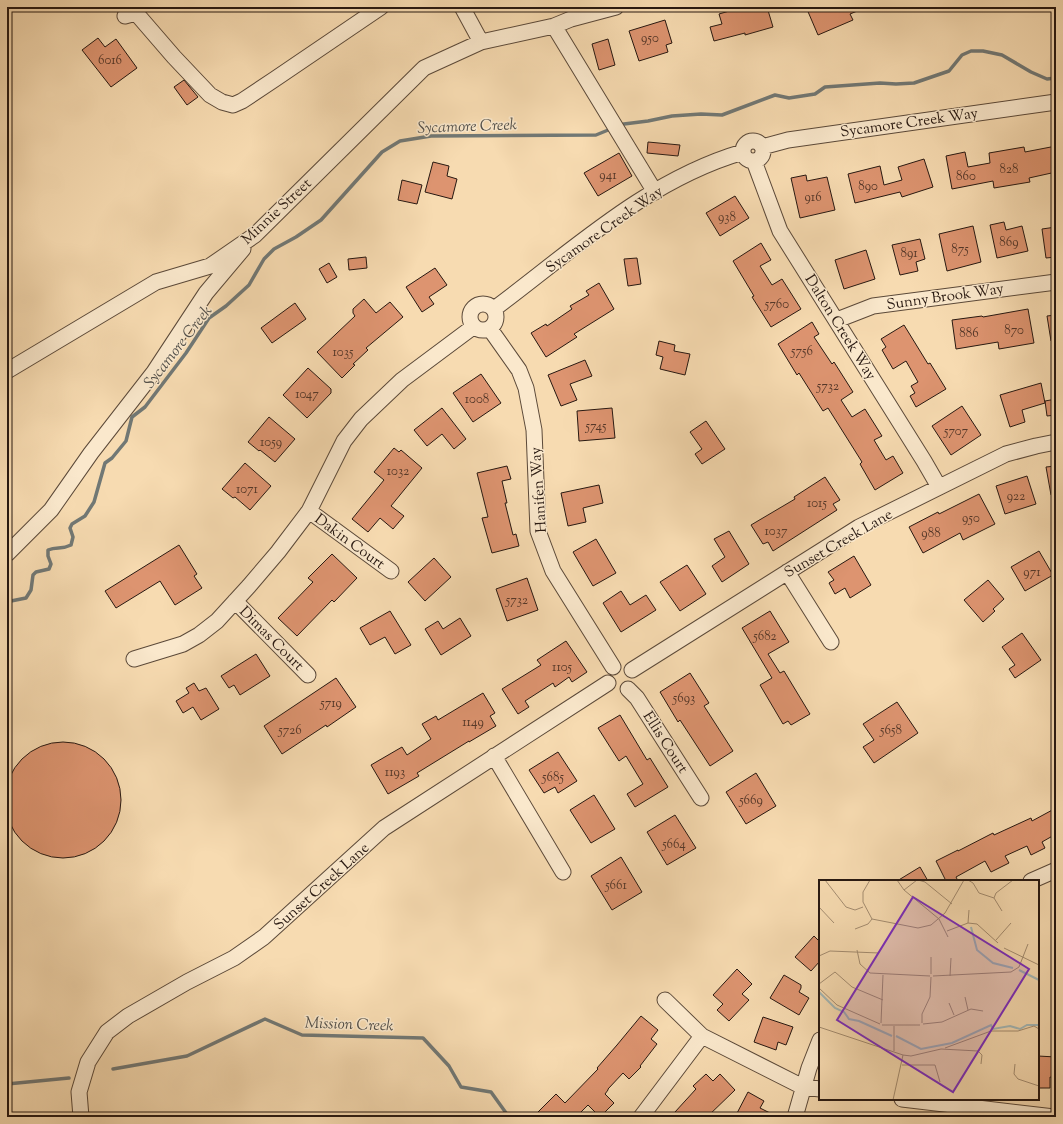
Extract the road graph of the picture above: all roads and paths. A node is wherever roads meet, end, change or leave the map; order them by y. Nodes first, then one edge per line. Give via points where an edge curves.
1 (381, 7) edge
2 (462, 7) edge
3 (616, 7) edge
4 (125, 16) dead end
5 (554, 26) junction
6 (481, 42) junction
7 (1056, 102) edge
8 (748, 157) junction
9 (654, 192) junction
10 (255, 235) junction
11 (1056, 282) edge
12 (494, 309) junction
13 (836, 320) junction
14 (473, 326) junction
15 (490, 329) junction
16 (7, 371) edge
17 (1056, 442) edge
18 (939, 487) junction
19 (309, 511) junction
20 (7, 554) edge
21 (391, 571) dead end
22 (787, 572) junction
23 (235, 602) junction
24 (831, 642) dead end
25 (134, 659) dead end
26 (613, 667) junction
27 (632, 670) junction
28 (308, 675) dead end
29 (608, 683) junction
30 (628, 689) junction
31 (494, 756) junction
32 (701, 798) dead end
33 (1056, 870) edge
34 (563, 872) dead end
35 (1033, 880) edge
36 (665, 1000) dead end
37 (702, 1036) junction
38 (819, 1043) edge
39 (803, 1087) junction
40 (819, 1089) edge
41 (910, 1100) edge
42 (81, 1117) edge
43 (641, 1117) edge
44 (795, 1117) edge
45 (1054, 1117) edge

1 - 4 street via 233,105 210,95 136,13
2 - 6 street
3 - 5 street, Minnie Street
5 - 6 street, Minnie Street
5 - 9 street
6 - 10 street, Minnie Street via 424,68
7 - 8 street, Sycamore Creek Way via 788,140 762,147 761,157
8 - 9 street, Sycamore Creek Way via 709,163
8 - 13 street, Dalton Creek Way via 780,231
9 - 12 street, Sycamore Creek Way via 590,236
10 - 16 street, Minnie Street via 210,266 156,282
10 - 20 street via 206,292 154,372 91,453 51,510
11 - 13 street, Sunny Brook Way via 873,306
12 - 14 street via 488,304 475,306 469,317
12 - 15 street via 496,319
13 - 18 street, Dalton Creek Way
14 - 15 street via 485,331
14 - 19 street via 402,380 361,419 344,441
15 - 26 street, Hanifen Way via 519,370 526,388 534,430 538,532 553,571
17 - 18 street, Sunset Creek Lane via 1006,454
18 - 22 street, Sunset Creek Lane via 859,527
19 - 21 street, Dakin Court
19 - 23 street
22 - 24 street
22 - 27 street, Sunset Creek Lane
23 - 25 street via 199,635 183,644
23 - 28 street, Dimas Court
26 - 27 street via 621,664
26 - 29 street via 608,674
27 - 30 street via 634,679
29 - 30 street via 618,691
29 - 31 street, Sunset Creek Lane
30 - 32 street, Ellis Court via 637,698
31 - 34 street
31 - 42 street, Sunset Creek Lane via 384,828 264,937 234,958 128,1016 107,1032 88,1062 79,1092
33 - 35 street
36 - 37 street
37 - 39 street
37 - 43 street
38 - 39 street
39 - 40 street
39 - 44 street
41 - 45 street

